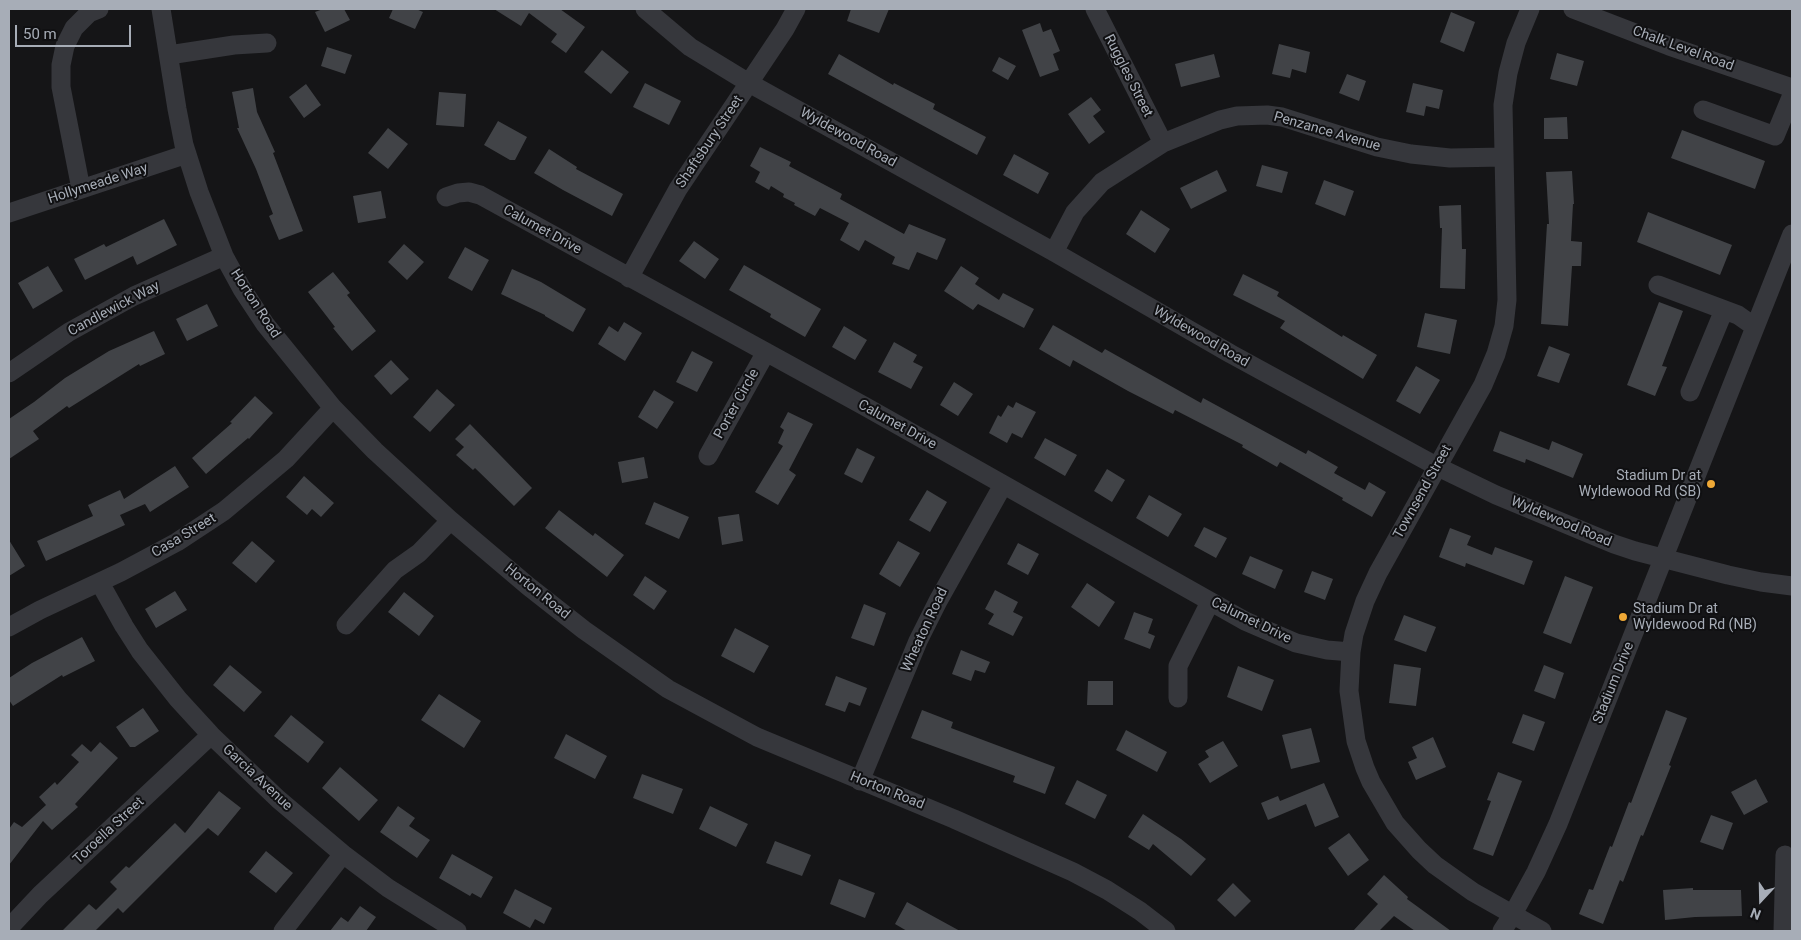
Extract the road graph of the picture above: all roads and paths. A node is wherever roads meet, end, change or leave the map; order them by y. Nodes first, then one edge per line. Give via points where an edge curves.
1 (99, 9) edge
2 (161, 9) edge
3 (645, 9) edge
4 (796, 9) edge
5 (1095, 9) edge
6 (1530, 9) edge
7 (1574, 9) edge
8 (267, 43) dead end
9 (169, 55) junction
10 (750, 83) junction
11 (1792, 88) edge
12 (1792, 95) edge
13 (1703, 110) dead end
14 (1162, 144) junction
15 (187, 154) junction
16 (1504, 157) junction
17 (81, 189) junction
18 (446, 197) dead end
19 (9, 213) edge
20 (1792, 234) edge
21 (1054, 252) junction
22 (224, 256) junction
23 (629, 278) junction
24 (1658, 285) dead end
25 (1724, 310) junction
26 (1756, 327) junction
27 (766, 352) junction
28 (9, 373) edge
29 (1690, 392) dead end
30 (332, 408) junction
31 (708, 456) dead end
32 (1438, 467) junction
33 (1002, 485) junction
34 (450, 521) junction
35 (1664, 558) junction
36 (100, 583) junction
37 (1792, 586) edge
38 (1210, 602) junction
39 (346, 625) dead end
40 (9, 627) edge
41 (1351, 652) junction
42 (1178, 698) dead end
43 (210, 735) junction
44 (860, 781) junction
45 (343, 854) junction
46 (1785, 855) dead end
47 (1513, 914) junction
48 (9, 928) edge
49 (283, 931) edge
50 (457, 931) edge
51 (1166, 931) edge
52 (1502, 931) edge
53 (1542, 931) edge
54 (1783, 931) edge

1 - 17 street via 89,13 74,28 65,46 61,65 61,87
2 - 9 street, Horton Road
3 - 10 street, Wyldewood Road via 690,47
4 - 10 street, Shaftsbury Street
5 - 14 street, Ruggles Street
6 - 16 street, Townsend Street via 1508,73 1503,105
7 - 11 street, Chalk Level Road
8 - 9 street
9 - 15 street, Horton Road
10 - 21 street, Wyldewood Road
10 - 23 street, Shaftsbury Street via 678,189
12 - 13 street via 1775,136
14 - 16 street, Penzance Avenue via 1220,120 1267,115 1412,154 1450,158
14 - 21 street, Penzance Avenue via 1102,182 1075,212
15 - 17 street, Hollymeade Way
15 - 22 street, Horton Road
16 - 32 street, Townsend Street via 1507,300 1504,326 1483,385
17 - 19 street, Hollymeade Way
18 - 23 street, Calumet Drive via 458,192 480,195
20 - 26 street, Stadium Drive
21 - 32 street, Wyldewood Road via 1231,354
22 - 28 street, Candlewick Way via 118,305 69,332
22 - 30 street, Horton Road via 265,324
23 - 27 street, Calumet Drive
24 - 25 street
25 - 26 street
25 - 29 street
26 - 35 street, Stadium Drive
27 - 31 street, Porter Circle
27 - 33 street, Calumet Drive
30 - 34 street, Horton Road
30 - 36 street, Casa Street via 286,459 224,511 177,542
32 - 35 street, Wyldewood Road via 1614,544
32 - 41 street, Townsend Street via 1378,573 1365,601
33 - 38 street, Calumet Drive
33 - 44 street, Wheaton Road via 918,641
34 - 39 street via 419,553 395,570
34 - 44 street, Horton Road via 584,630 668,689 757,737
35 - 37 street, Wyldewood Road via 1761,582
35 - 47 street, Stadium Drive via 1558,824
36 - 40 street, Casa Street
36 - 43 street, Garcia Avenue via 140,651
38 - 41 street, Calumet Drive via 1281,638 1326,650
38 - 42 street via 1178,666
41 - 47 street, Townsend Street via 1349,691 1356,741 1371,782 1395,823 1435,865 1473,892
43 - 45 street, Garcia Avenue
43 - 48 street, Toroella Street
44 - 51 street, Horton Road via 1073,872 1107,890
45 - 49 street
45 - 50 street, Garcia Avenue via 388,888
46 - 54 street
47 - 52 street, Stadium Drive
47 - 53 street, Townsend Street

